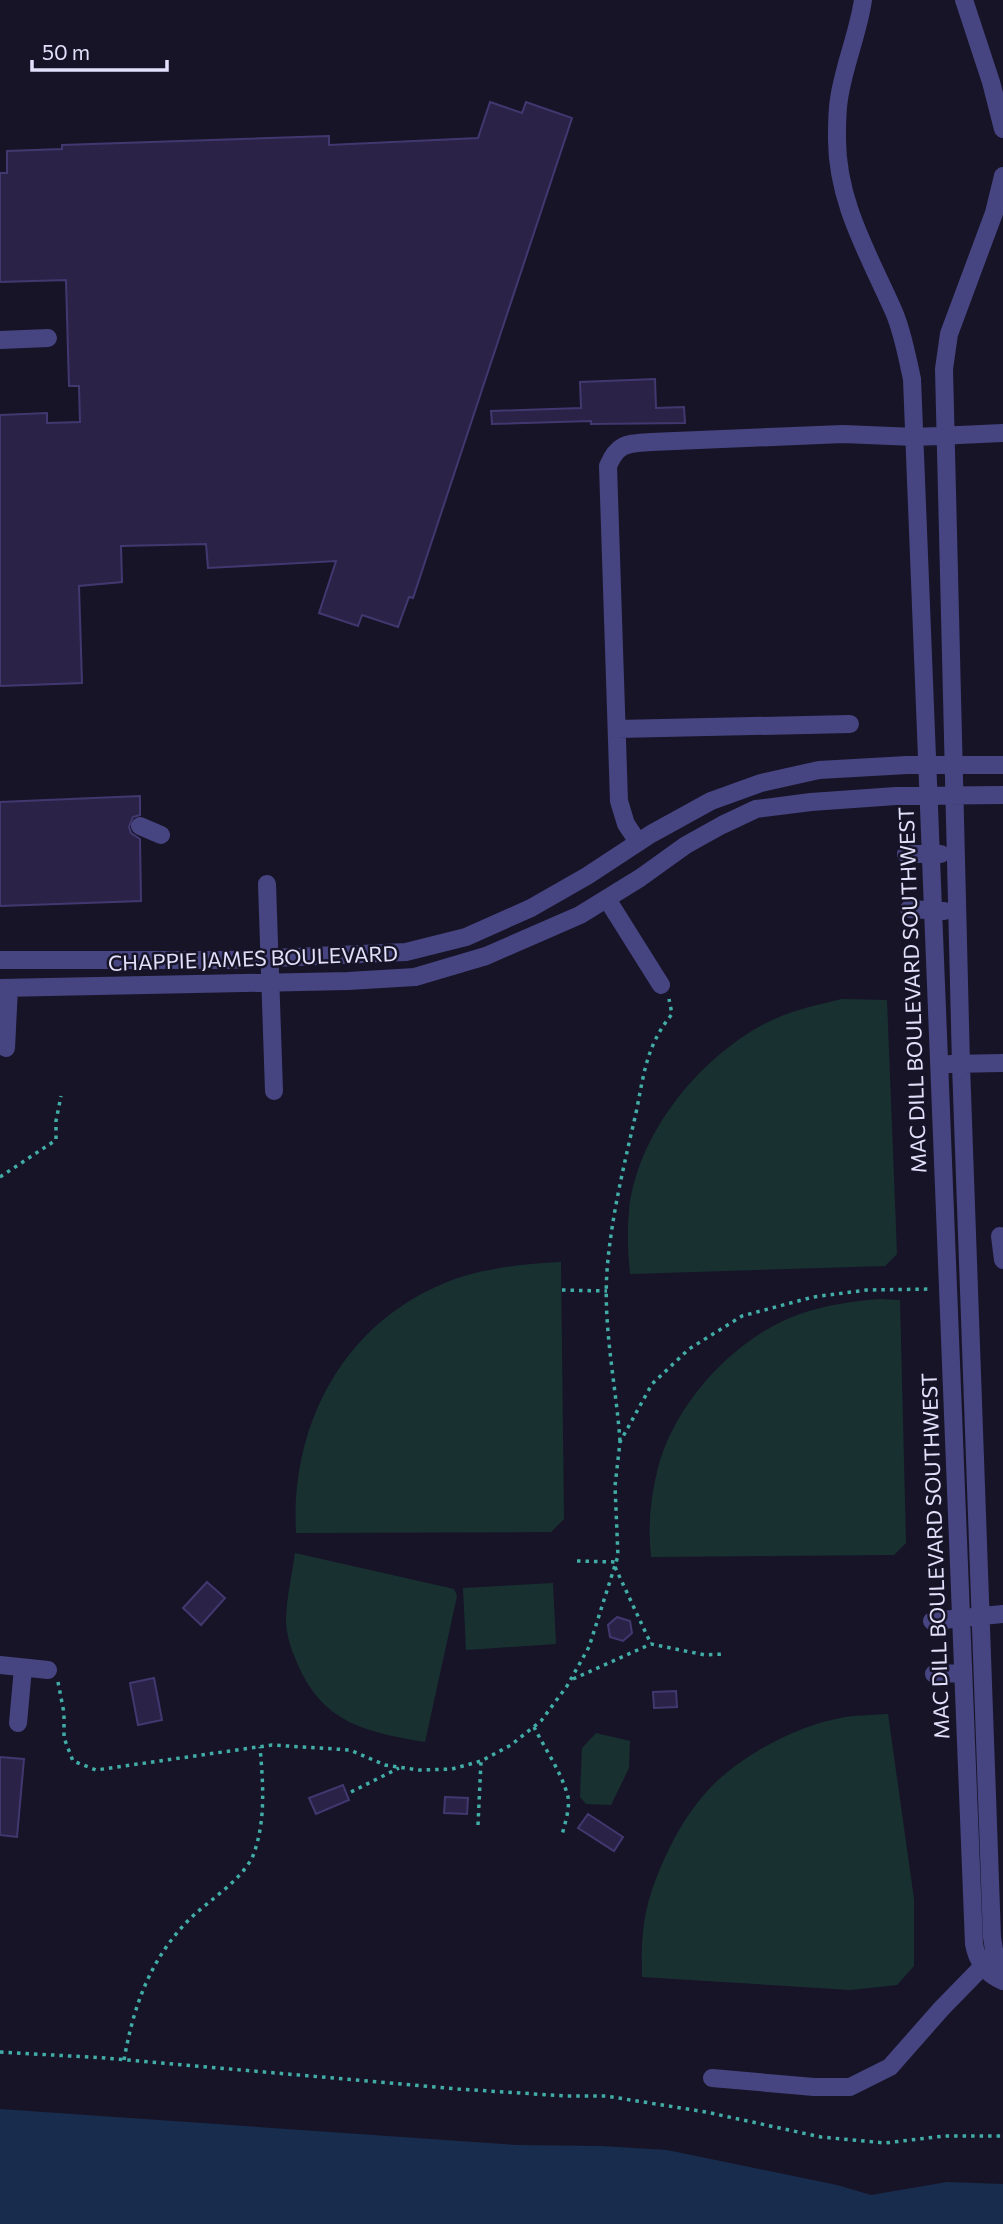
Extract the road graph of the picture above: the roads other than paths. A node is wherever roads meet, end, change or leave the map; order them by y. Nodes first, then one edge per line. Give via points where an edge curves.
1 (863, 0) edge
2 (964, 0) edge
3 (1003, 129) edge
4 (1003, 176) edge
5 (48, 338) dead end
6 (0, 340) edge
7 (1003, 433) edge
8 (945, 436) junction
9 (915, 437) junction
10 (850, 724) dead end
11 (617, 729) junction
12 (954, 765) junction
13 (1003, 765) edge
14 (926, 766) junction
15 (1003, 795) edge
16 (927, 796) junction
17 (955, 796) junction
18 (140, 826) dead end
19 (161, 835) dead end
20 (638, 842) junction
21 (931, 853) junction
22 (906, 854) dead end
23 (956, 854) junction
24 (267, 884) dead end
25 (607, 899) junction
26 (909, 909) dead end
27 (933, 910) junction
28 (958, 911) junction
29 (269, 958) junction
30 (0, 960) edge
31 (270, 983) junction
32 (661, 985) road end
33 (4, 988) edge
34 (6, 1048) dead end
35 (1003, 1063) edge
36 (939, 1064) junction
37 (961, 1065) junction
38 (274, 1091) dead end
39 (1000, 1236) dead end
40 (1003, 1260) edge
41 (1003, 1614) edge
42 (981, 1616) junction
43 (961, 1617) junction
44 (932, 1621) dead end
45 (0, 1665) edge
46 (23, 1668) junction
47 (48, 1670) road end
48 (963, 1673) junction
49 (934, 1674) dead end
50 (18, 1723) dead end
51 (983, 1966) junction
52 (1003, 1971) edge
53 (1003, 1982) edge
54 (712, 2078) dead end

1 - 9 street, MAC DILL BOULEVARD SOUTHWEST via 839,99 838,162 853,223 905,346
2 - 3 street
4 - 8 street, MAC DILL BOULEVARD SOUTHWEST via 949,334 944,369
5 - 6 street
7 - 8 street
8 - 9 street
8 - 12 street, MAC DILL BOULEVARD SOUTHWEST
9 - 11 street via 843,434 652,442 625,444 613,454 608,466
9 - 14 street, MAC DILL BOULEVARD SOUTHWEST
10 - 11 street
11 - 20 street via 620,801 626,824
12 - 13 street, CHAPPIE JAMES BOULEVARD
12 - 14 street, CHAPPIE JAMES BOULEVARD
12 - 17 street, MAC DILL BOULEVARD SOUTHWEST
14 - 16 street, MAC DILL BOULEVARD SOUTHWEST
14 - 20 street, CHAPPIE JAMES BOULEVARD via 819,771 761,783 711,801
15 - 17 street, CHAPPIE JAMES BOULEVARD
16 - 17 street, CHAPPIE JAMES BOULEVARD
16 - 21 street, MAC DILL BOULEVARD SOUTHWEST
16 - 25 street, CHAPPIE JAMES BOULEVARD via 755,809 687,845
17 - 23 street, MAC DILL BOULEVARD SOUTHWEST
18 - 19 street
20 - 29 street, CHAPPIE JAMES BOULEVARD via 531,908 466,937 406,953
21 - 22 street
21 - 23 street
21 - 27 street, MAC DILL BOULEVARD SOUTHWEST
23 - 28 street, MAC DILL BOULEVARD SOUTHWEST
24 - 29 street
25 - 31 street, CHAPPIE JAMES BOULEVARD via 524,941 415,977
25 - 32 street
26 - 27 street
27 - 28 street
27 - 36 street, MAC DILL BOULEVARD SOUTHWEST
28 - 37 street, MAC DILL BOULEVARD SOUTHWEST
29 - 30 street, CHAPPIE JAMES BOULEVARD
29 - 31 street
31 - 33 street, CHAPPIE JAMES BOULEVARD
31 - 38 street
33 - 34 street
35 - 37 street
36 - 37 street
36 - 43 street, MAC DILL BOULEVARD SOUTHWEST
37 - 42 street, MAC DILL BOULEVARD SOUTHWEST
39 - 40 street
41 - 42 street
42 - 43 street
42 - 52 street, MAC DILL BOULEVARD SOUTHWEST via 992,1937
43 - 44 street
43 - 48 street, MAC DILL BOULEVARD SOUTHWEST
45 - 46 street
46 - 47 street
46 - 50 street
48 - 49 street
48 - 51 street, MAC DILL BOULEVARD SOUTHWEST via 974,1944
51 - 53 street
51 - 54 street via 890,2067 850,2087

